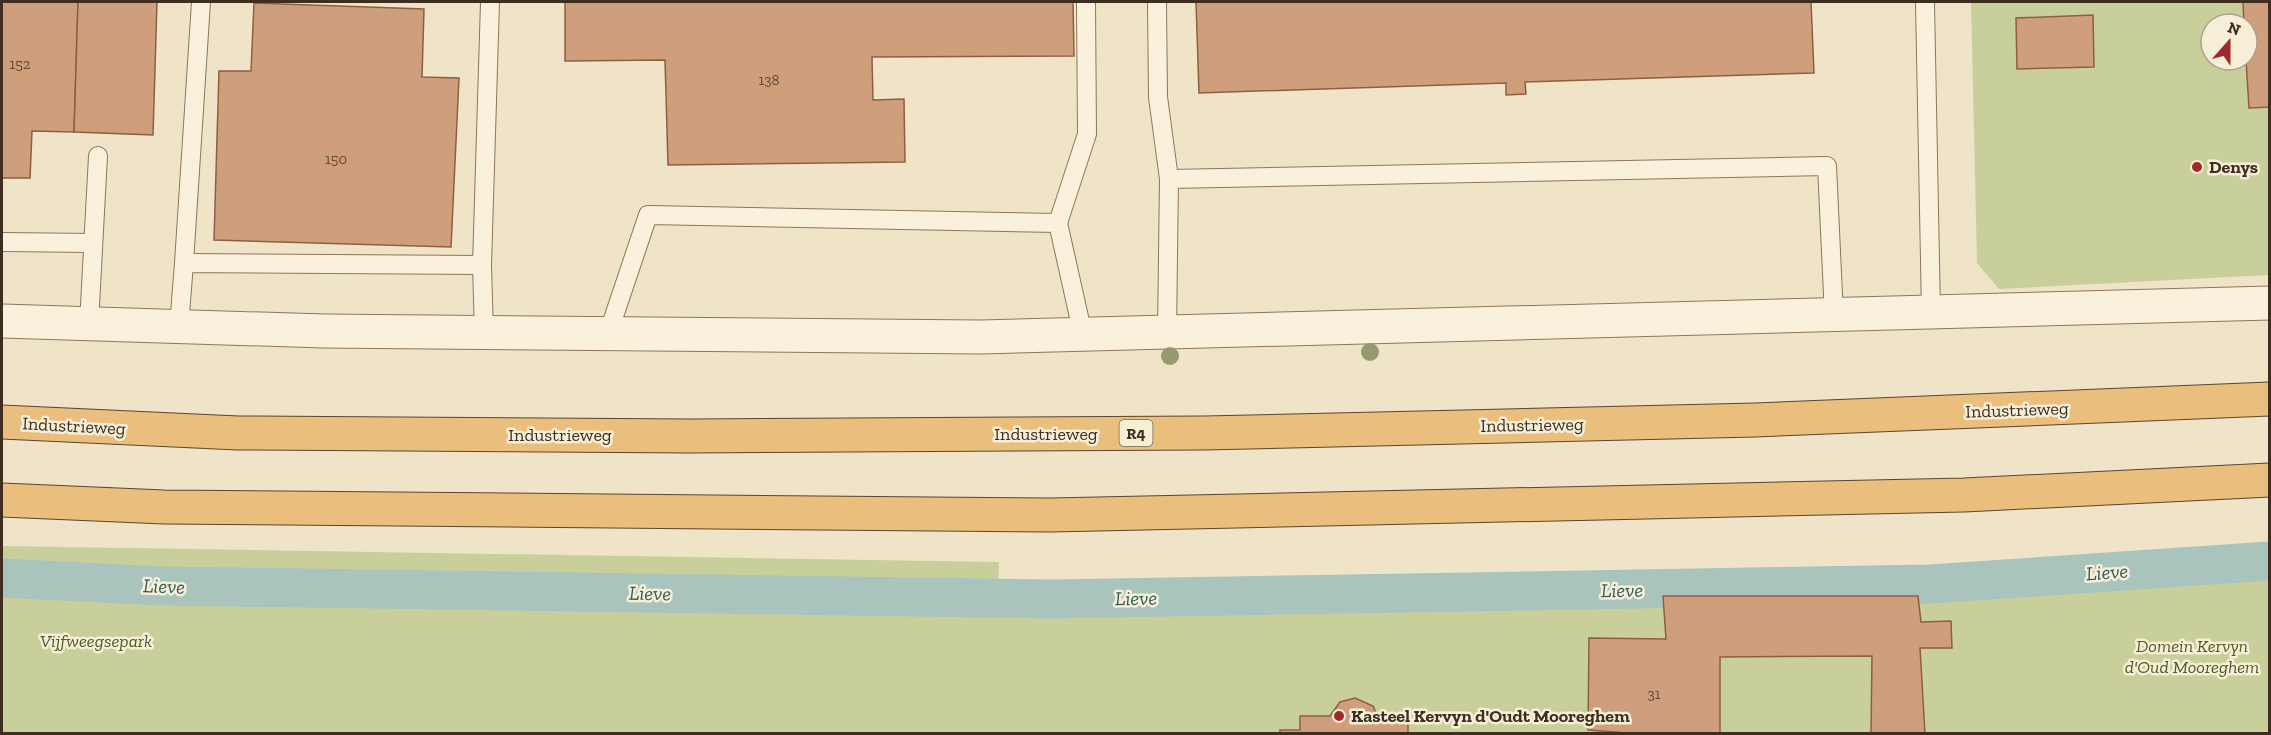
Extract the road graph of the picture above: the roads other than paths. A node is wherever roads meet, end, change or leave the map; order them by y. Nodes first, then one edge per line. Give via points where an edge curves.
1 (201, 2) edge
2 (489, 2) edge
3 (1086, 2) edge
4 (1157, 2) edge
5 (1924, 2) edge
6 (98, 156) dead end
7 (1169, 179) junction
8 (1058, 223) junction
9 (2, 242) edge
10 (93, 243) junction
11 (184, 263) junction
12 (482, 265) junction
13 (2270, 303) edge
14 (1931, 313) junction
15 (1834, 316) junction
16 (2, 321) edge
17 (89, 324) junction
18 (179, 327) junction
19 (484, 333) junction
20 (1167, 333) junction
21 (608, 334) junction
22 (1083, 335) junction
23 (2270, 399) edge
24 (2, 422) edge
25 (2270, 480) edge
26 (2, 500) edge

1 - 11 lane
2 - 12 lane
3 - 8 lane via 1087,134
4 - 7 lane via 1158,97
5 - 14 lane
6 - 10 lane
7 - 15 lane via 1827,165
7 - 20 lane
8 - 21 lane via 648,215
8 - 22 lane
9 - 10 lane
10 - 17 lane
11 - 12 lane
11 - 18 lane
12 - 19 lane
13 - 14 street
14 - 15 street
15 - 20 street
16 - 17 street
17 - 18 street
18 - 19 street
19 - 21 street
20 - 22 street
21 - 22 street
23 - 24 highway, Industrieweg / R4 via 1755,420 1192,433 250,433
25 - 26 highway via 1964,495 1051,515 164,507

